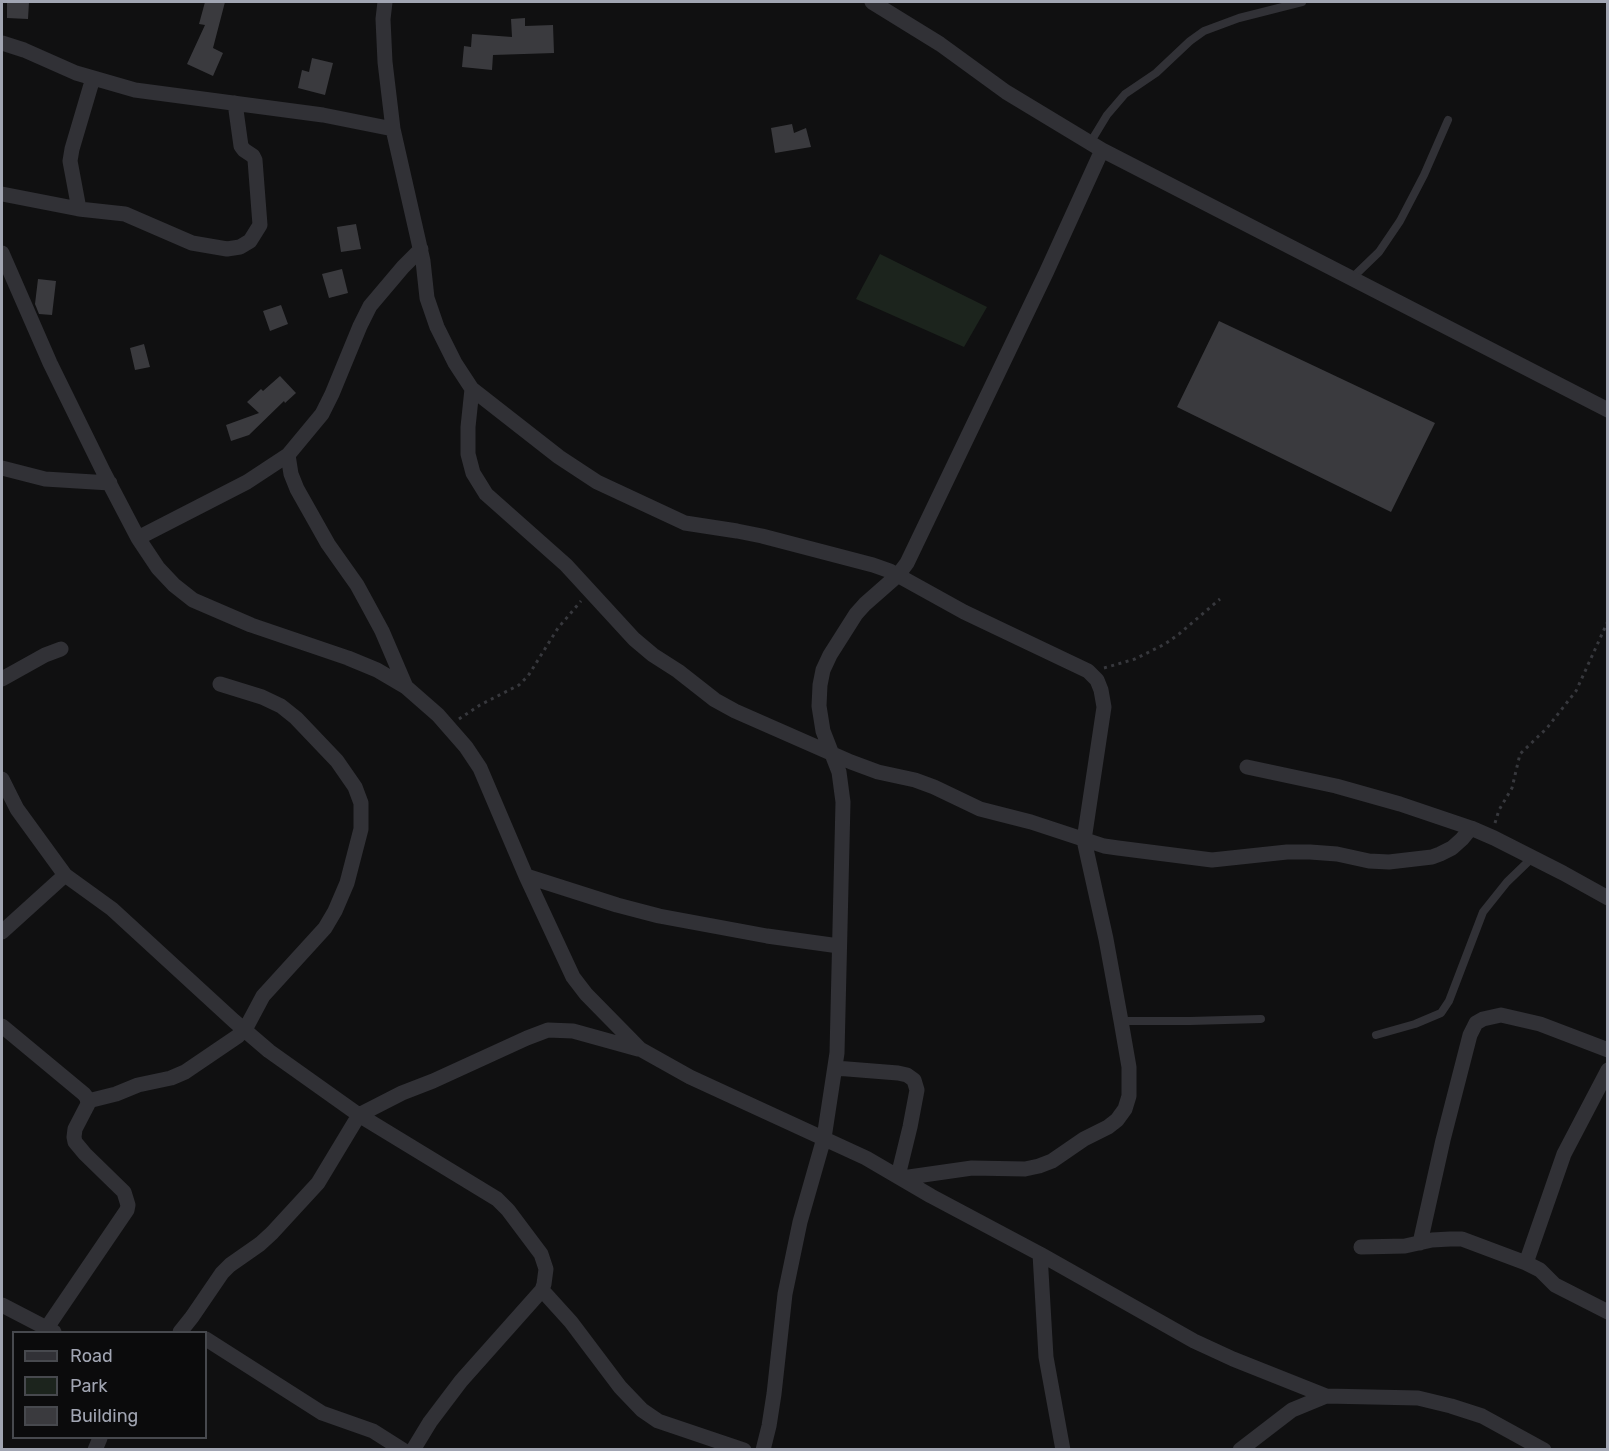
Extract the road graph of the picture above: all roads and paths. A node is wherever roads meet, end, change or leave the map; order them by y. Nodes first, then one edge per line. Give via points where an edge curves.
1 (385, 2) edge
2 (872, 2) edge
3 (1302, 2) edge
4 (2, 43) edge
5 (93, 78) junction
6 (235, 103) junction
7 (1448, 120) dead end
8 (393, 129) junction
9 (1096, 147) junction
10 (2, 194) edge
11 (79, 209) junction
12 (421, 249) junction
13 (2, 253) edge
14 (1351, 279) junction
15 (472, 390) junction
16 (1608, 410) edge
17 (288, 455) junction
18 (2, 468) edge
19 (110, 483) junction
20 (138, 538) junction
21 (898, 576) junction
22 (592, 593) junction
23 (1220, 599) dead end
24 (1608, 621) edge
25 (61, 649) dead end
26 (1088, 671) junction
27 (2, 679) edge
28 (220, 684) dead end
29 (406, 687) junction
30 (449, 728) junction
31 (831, 752) junction
32 (1247, 767) dead end
33 (2, 779) edge
34 (1471, 828) junction
35 (1494, 838) junction
36 (1084, 840) junction
37 (1533, 857) junction
38 (65, 875) junction
39 (526, 876) junction
40 (1608, 898) edge
41 (2, 932) edge
42 (839, 946) junction
43 (1261, 1019) dead end
44 (1121, 1021) junction
45 (2, 1026) edge
46 (244, 1030) junction
47 (1376, 1035) dead end
48 (640, 1049) junction
49 (1608, 1050) edge
50 (835, 1068) junction
51 (1608, 1070) edge
52 (88, 1101) junction
53 (359, 1115) junction
54 (824, 1138) junction
55 (900, 1177) junction
56 (1420, 1243) junction
57 (1361, 1247) dead end
58 (1040, 1254) junction
59 (1526, 1263) junction
60 (542, 1290) junction
61 (2, 1305) edge
62 (1608, 1312) edge
63 (50, 1330) edge
64 (187, 1330) edge
65 (207, 1340) edge
66 (1326, 1396) junction
67 (403, 1449) edge
68 (413, 1449) edge
69 (744, 1449) edge
70 (763, 1449) edge
71 (1064, 1449) edge
72 (1240, 1449) edge
73 (1544, 1449) edge

1 - 8 street via 385,62
2 - 9 street
3 - 9 lane via 1204,31 1125,94 1107,115
4 - 5 street
5 - 6 street via 135,90
5 - 11 street via 70,161
6 - 8 street
6 - 11 street via 242,146 255,160 260,225 250,241 227,249 192,243 125,214
7 - 14 lane via 1400,220 1379,252
8 - 12 street
9 - 14 street
9 - 21 street via 1046,273 908,563
10 - 11 street
12 - 15 street via 430,310
12 - 17 street via 370,306 322,414
13 - 19 street via 50,363
14 - 16 street
15 - 21 street via 580,472 685,523 762,537 873,565
15 - 22 street via 468,454 473,473 486,495
17 - 20 street via 247,482
17 - 29 street via 297,489 357,585
18 - 19 street via 45,479
19 - 20 street
20 - 29 street via 158,568 193,600 251,625 348,658
21 - 26 street via 963,612
21 - 31 street via 856,614 823,670 819,706
22 - 30 path via 558,628 519,685 463,715
22 - 31 street via 634,639 715,700
23 - 26 path via 1179,634 1149,652
24 - 35 path via 1576,691 1547,728 1520,753 1512,788 1496,816
25 - 27 street
26 - 36 street via 1097,680 1104,707
28 - 46 street via 262,697 296,718 337,761 361,803 361,829 335,911 314,942 264,996
29 - 30 street
30 - 39 street via 480,768
31 - 36 street via 878,772 934,787 980,808
31 - 42 street via 843,802
32 - 34 street via 1336,786
33 - 38 street via 17,809
34 - 35 street
34 - 36 street via 1452,848 1440,854 1379,862 1310,852 1205,860
35 - 37 street
36 - 44 street
37 - 40 street
37 - 47 lane via 1483,912 1441,1013
38 - 41 street
38 - 46 street via 112,909
39 - 42 street via 659,916
39 - 48 street via 573,977
42 - 50 street
43 - 44 lane
44 - 55 street via 1129,1067 1129,1096 1125,1109 1108,1127 1039,1166 972,1168
45 - 52 street
46 - 52 street via 185,1072
46 - 53 street
48 - 53 street via 573,1031 548,1030
48 - 54 street via 690,1077
49 - 56 street via 1540,1024 1501,1015 1476,1023 1448,1119
50 - 54 street
50 - 55 street via 898,1073 914,1080 917,1090
51 - 59 street via 1564,1154
52 - 63 street via 74,1132 75,1142 124,1192 127,1210
53 - 60 street via 497,1199 541,1254 546,1269
53 - 64 street via 318,1183 266,1239 222,1273
54 - 55 street
54 - 70 street via 791,1263
55 - 58 street
56 - 57 street
56 - 59 street via 1462,1239
58 - 66 street via 1194,1341
58 - 71 street via 1046,1357
59 - 62 street via 1555,1285
60 - 68 street via 461,1381
60 - 69 street via 642,1410 658,1421
61 - 63 street
65 - 67 street via 322,1413 373,1431
66 - 72 street via 1292,1410
66 - 73 street via 1418,1398 1440,1403 1482,1416

